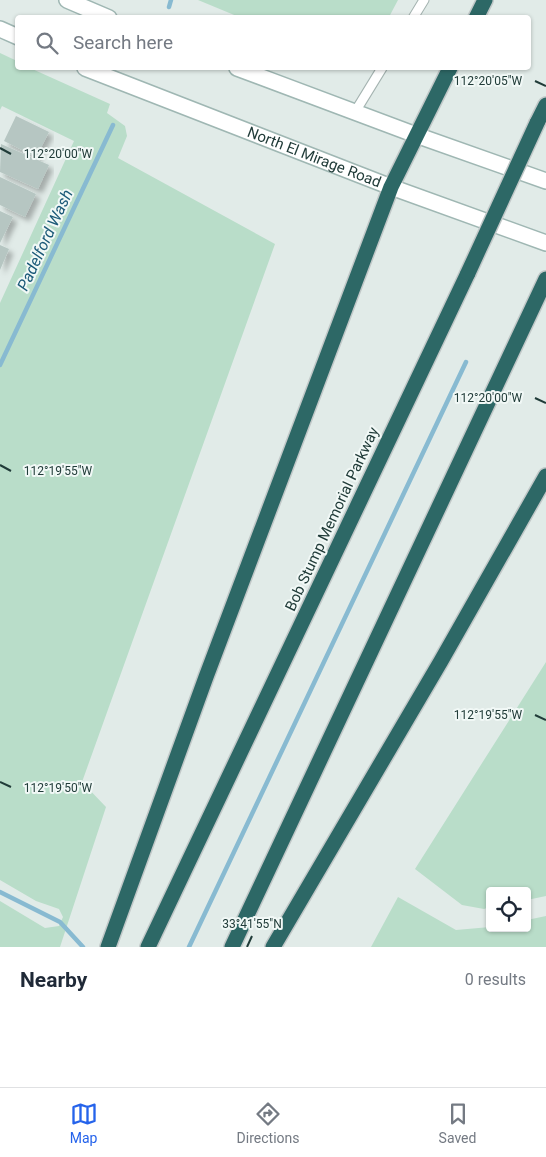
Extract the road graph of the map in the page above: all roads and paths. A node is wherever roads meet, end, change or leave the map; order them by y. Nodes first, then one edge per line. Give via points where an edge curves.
1 (68, 0) edge
2 (424, 0) edge
3 (485, 0) edge
4 (102, 15) edge
5 (415, 15) edge
6 (478, 15) edge
7 (0, 29) edge
8 (15, 36) edge
9 (90, 70) edge
10 (242, 70) edge
11 (381, 70) edge
12 (449, 70) edge
13 (546, 105) edge
14 (355, 112) junction
15 (416, 135) junction
16 (546, 181) edge
17 (391, 187) junction
18 (546, 243) edge
19 (546, 279) edge
20 (546, 476) edge
21 (151, 941) edge
22 (108, 947) edge
23 (232, 947) edge
24 (274, 947) edge

1 - 4 main road
2 - 5 lane
3 - 6 highway
7 - 8 main road
9 - 17 main road, North El Mirage Road
10 - 14 main road
11 - 14 lane
12 - 15 highway
13 - 21 highway, Bob Stump Memorial Parkway, bridge
14 - 15 main road
15 - 16 main road
15 - 17 highway
17 - 18 main road, North El Mirage Road
17 - 22 highway
19 - 23 highway
20 - 24 highway

